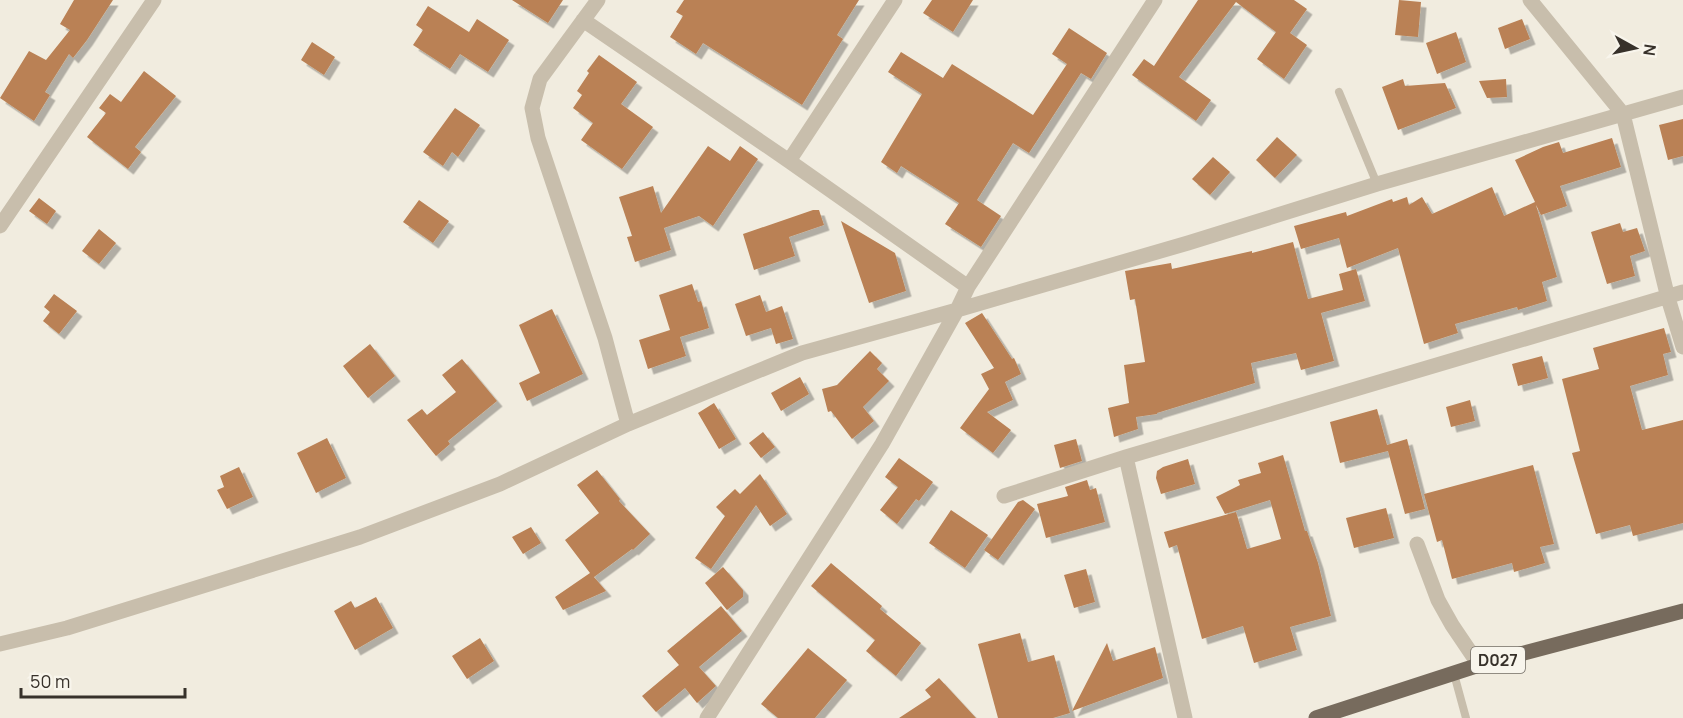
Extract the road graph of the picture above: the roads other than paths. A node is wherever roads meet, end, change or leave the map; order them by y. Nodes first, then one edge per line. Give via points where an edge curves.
1 (154, 0) edge
2 (598, 0) edge
3 (896, 0) edge
4 (1155, 0) edge
5 (1530, 0) edge
6 (583, 20) junction
7 (1339, 92) dead end
8 (1683, 97) edge
9 (1623, 114) junction
10 (789, 161) junction
11 (1377, 184) junction
12 (0, 226) edge
13 (968, 288) junction
14 (1683, 292) edge
15 (1668, 298) junction
16 (957, 310) junction
17 (1683, 347) edge
18 (627, 424) junction
19 (1126, 457) junction
20 (1004, 496) dead end
21 (1417, 544) dead end
22 (1683, 611) edge
23 (0, 644) edge
24 (1479, 665) junction
25 (1454, 674) junction
26 (707, 718) edge
27 (1185, 718) edge
28 (1316, 718) edge
29 (1466, 718) edge

1 - 12 street
2 - 6 street
3 - 10 street
4 - 13 street
5 - 9 street
6 - 10 street
6 - 18 street via 540,79 532,108 538,138 605,338
7 - 11 lane
8 - 9 street
9 - 11 street
9 - 15 street
10 - 13 street
11 - 16 street
13 - 16 street
14 - 15 street
15 - 17 street
15 - 19 street
16 - 18 street via 802,353
16 - 26 street via 882,444
18 - 23 street via 500,484 360,537 67,628
19 - 20 street
19 - 27 street
21 - 24 street via 1438,600
22 - 24 main road, D027
24 - 25 main road, D027
25 - 28 main road, D027
25 - 29 lane

